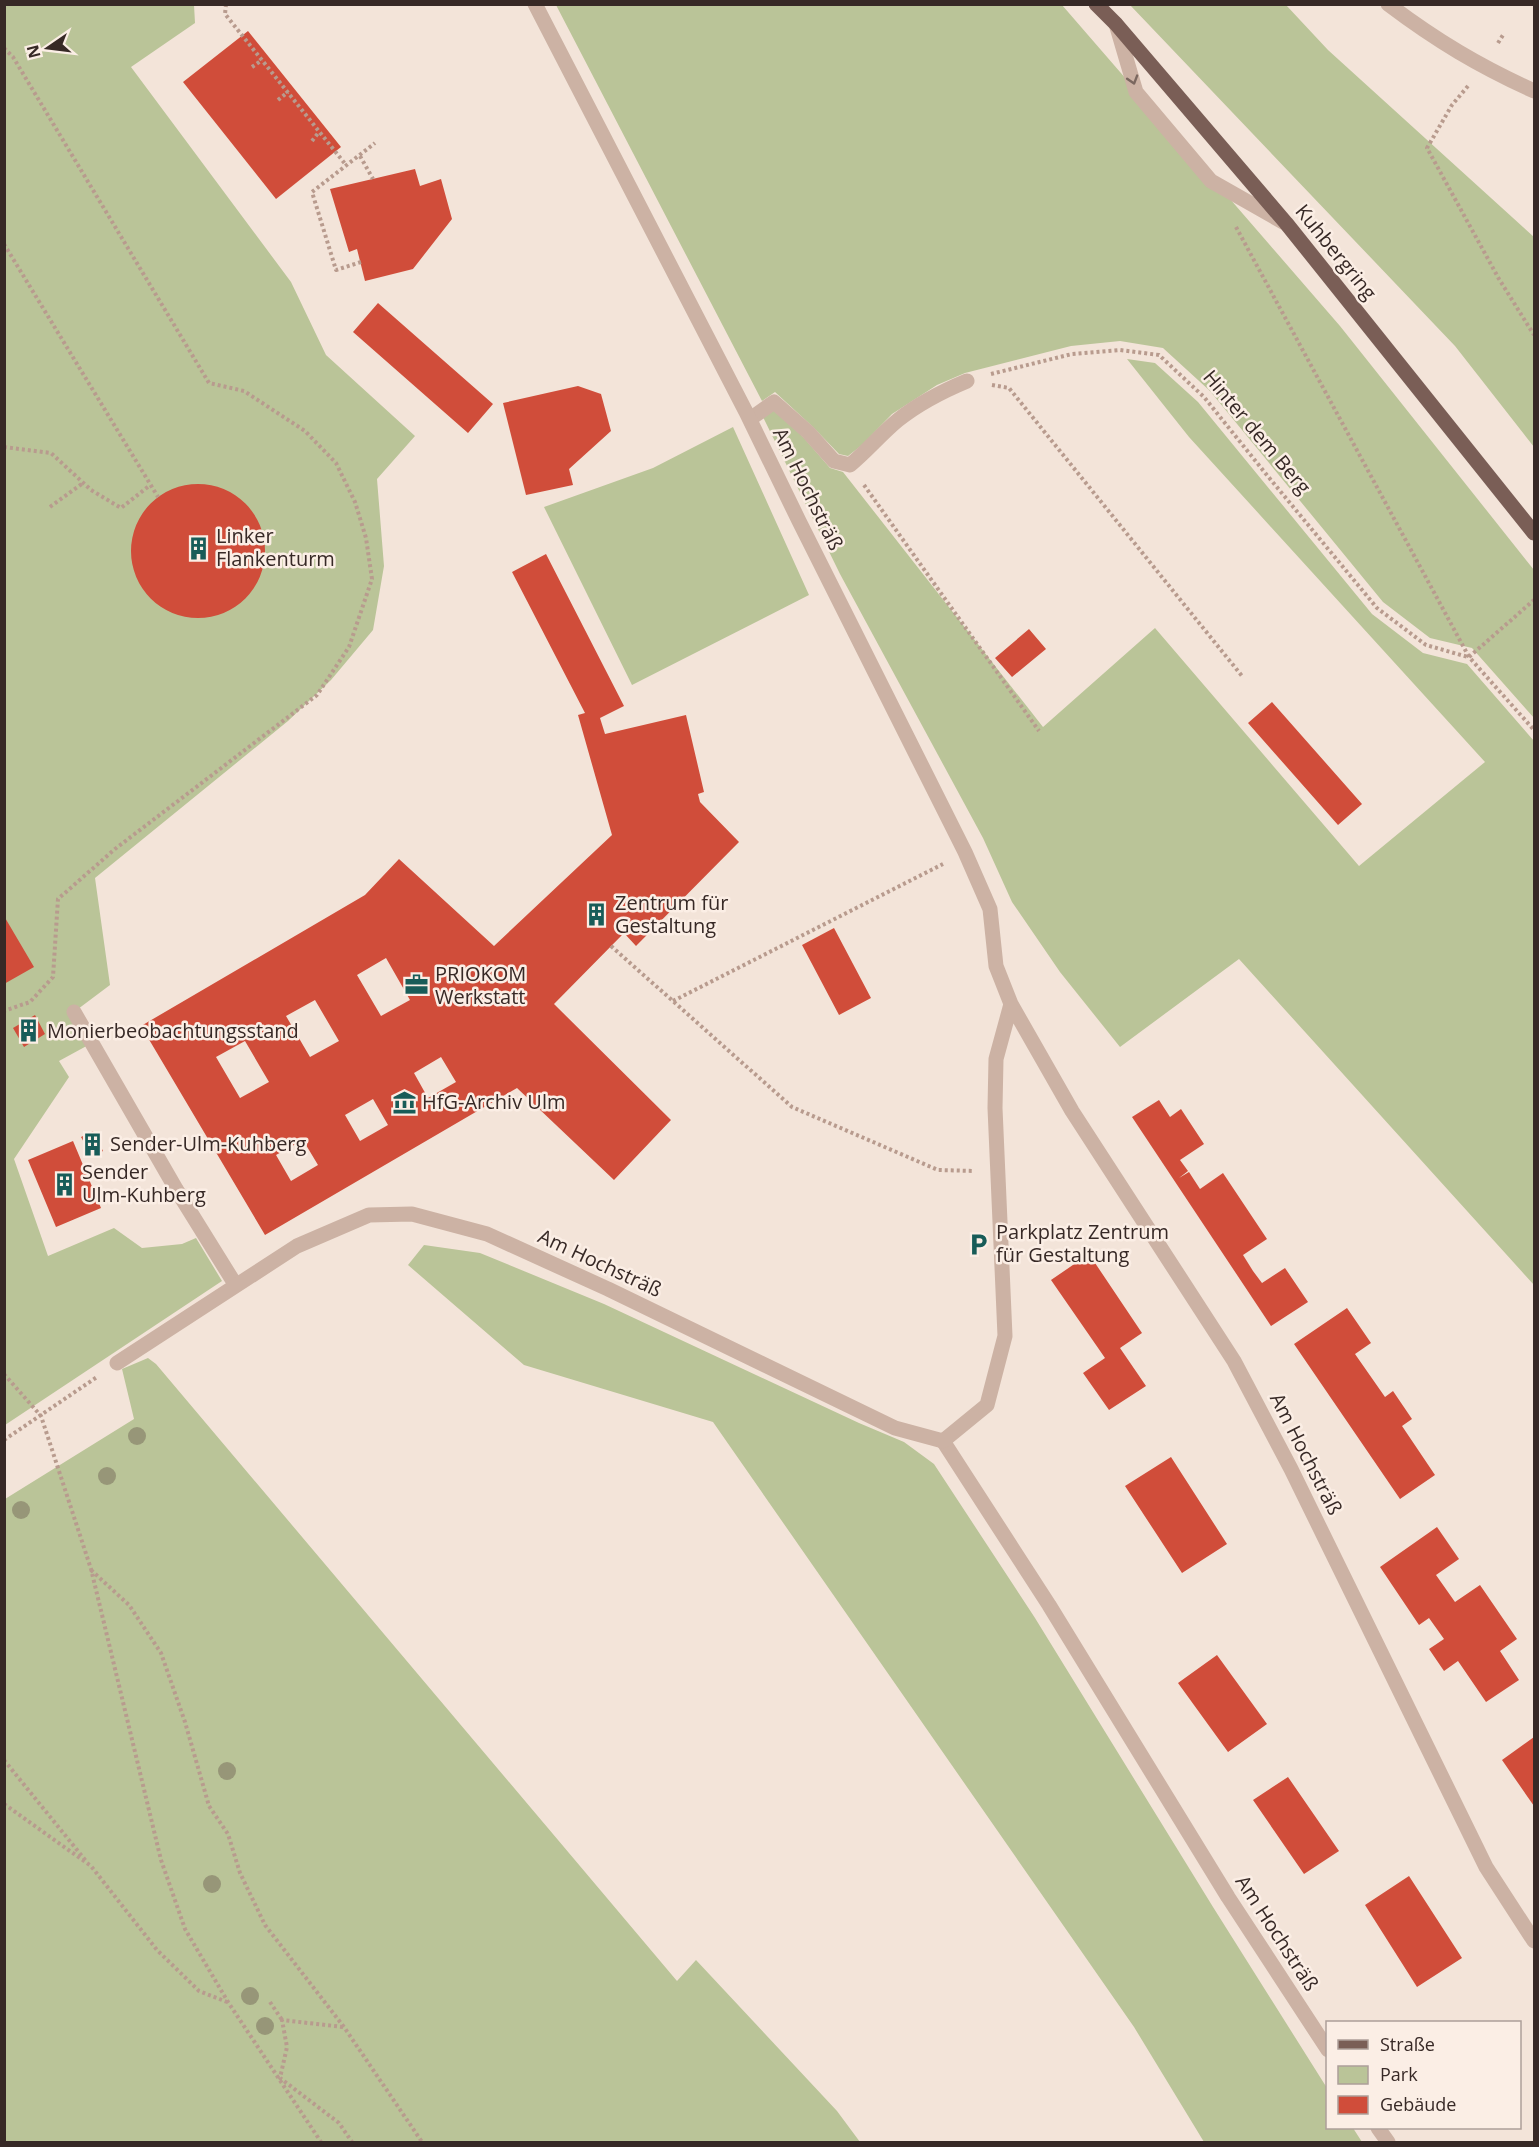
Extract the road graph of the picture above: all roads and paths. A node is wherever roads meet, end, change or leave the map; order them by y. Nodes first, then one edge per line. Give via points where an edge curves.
1 (226, 4) edge
2 (535, 4) edge
3 (1096, 4) edge
4 (1388, 4) edge
5 (1116, 24) junction
6 (4, 48) edge
7 (262, 60) junction
8 (252, 67) dead end
9 (1484, 68) junction
10 (288, 92) junction
11 (1534, 92) edge
12 (278, 100) dead end
13 (320, 132) junction
14 (312, 141) dead end
15 (375, 143) dead end
16 (360, 156) junction
17 (346, 165) junction
18 (373, 179) dead end
19 (1233, 222) dead end
20 (1286, 223) junction
21 (4, 244) edge
22 (361, 262) dead end
23 (1534, 335) edge
24 (967, 381) junction
25 (750, 419) junction
26 (4, 447) edge
27 (850, 465) junction
28 (83, 483) junction
29 (149, 486) junction
30 (158, 497) dead end
31 (50, 507) dead end
32 (1534, 532) edge
33 (1534, 600) edge
34 (1469, 657) junction
35 (1242, 676) dead end
36 (1534, 730) edge
37 (1039, 731) dead end
38 (966, 852) junction
39 (611, 946) dead end
40 (673, 1001) junction
41 (1011, 1004) junction
42 (4, 1011) edge
43 (74, 1012) dead end
44 (998, 1171) junction
45 (235, 1284) junction
46 (117, 1363) joint
47 (4, 1374) edge
48 (41, 1416) junction
49 (4, 1440) edge
50 (943, 1441) junction
51 (91, 1569) junction
52 (4, 1760) edge
53 (4, 1804) edge
54 (91, 1866) junction
55 (1534, 1941) edge
56 (228, 2002) junction
57 (270, 2002) dead end
58 (282, 2020) junction
59 (344, 2027) junction
60 (1326, 2047) edge
61 (280, 2078) junction
62 (1379, 2129) edge
63 (321, 2142) edge
64 (352, 2142) edge
65 (422, 2142) edge
66 (1388, 2142) edge

1 - 7 path via 225,14
2 - 25 street, Am Hochsträß
3 - 5 main road, Kuhbergring
4 - 9 street via 1429,35
5 - 20 main road, Kuhbergring
5 -> 20 street via 1136,92 1210,181
6 - 42 path via 209,383 244,391 304,431 336,463 358,511 372,579 349,647 317,695 115,849 58,899 53,977 30,1002
7 - 8 path
7 - 10 path
9 - 11 street
9 - 23 path via 1452,105 1427,148
10 - 12 path
10 - 13 path
13 - 14 path
13 - 17 path
15 - 16 path
16 - 17 path
16 - 18 path
17 - 22 path via 312,192 336,270
19 - 34 path
20 - 32 main road, Kuhbergring
21 - 29 path
24 - 27 street via 897,420
24 - 34 path, Hinter dem Berg via 1072,354 1120,350 1159,356 1204,397 1377,608 1426,645
24 - 35 path via 1009,388
25 - 27 street via 774,402 834,461
25 - 38 street, Am Hochsträß
26 - 28 path via 51,453
27 - 37 path
28 - 29 path via 121,508
28 - 31 path
29 - 30 path
33 - 34 path
34 - 36 path
38 - 40 path
38 - 41 street, Am Hochsträß via 990,909 996,966
39 - 40 path
40 - 44 path via 792,1107 938,1170
41 - 44 street via 996,1059
41 - 55 street, Am Hochsträß via 1072,1111 1234,1361 1486,1867
43 - 45 street via 190,1214
44 - 50 street via 1005,1336 987,1405
45 - 46 street, Am Hochsträß
45 - 50 street, Am Hochsträß via 297,1246 369,1215 412,1214 487,1234 895,1428
46 - 48 path
47 - 48 path
48 - 49 path
48 - 51 path
50 - 60 street, Am Hochsträß
51 - 56 path via 161,1860 185,1929
51 - 59 path via 129,1605 161,1653 209,1806 228,1834 245,1884 265,1925
52 - 54 path
53 - 54 path
54 - 56 path via 157,1950 199,1991
56 - 61 path
57 - 58 path
58 - 59 path
58 - 61 path via 287,2047
59 - 65 path
61 - 63 path
61 - 64 path via 339,2123
62 - 66 street

